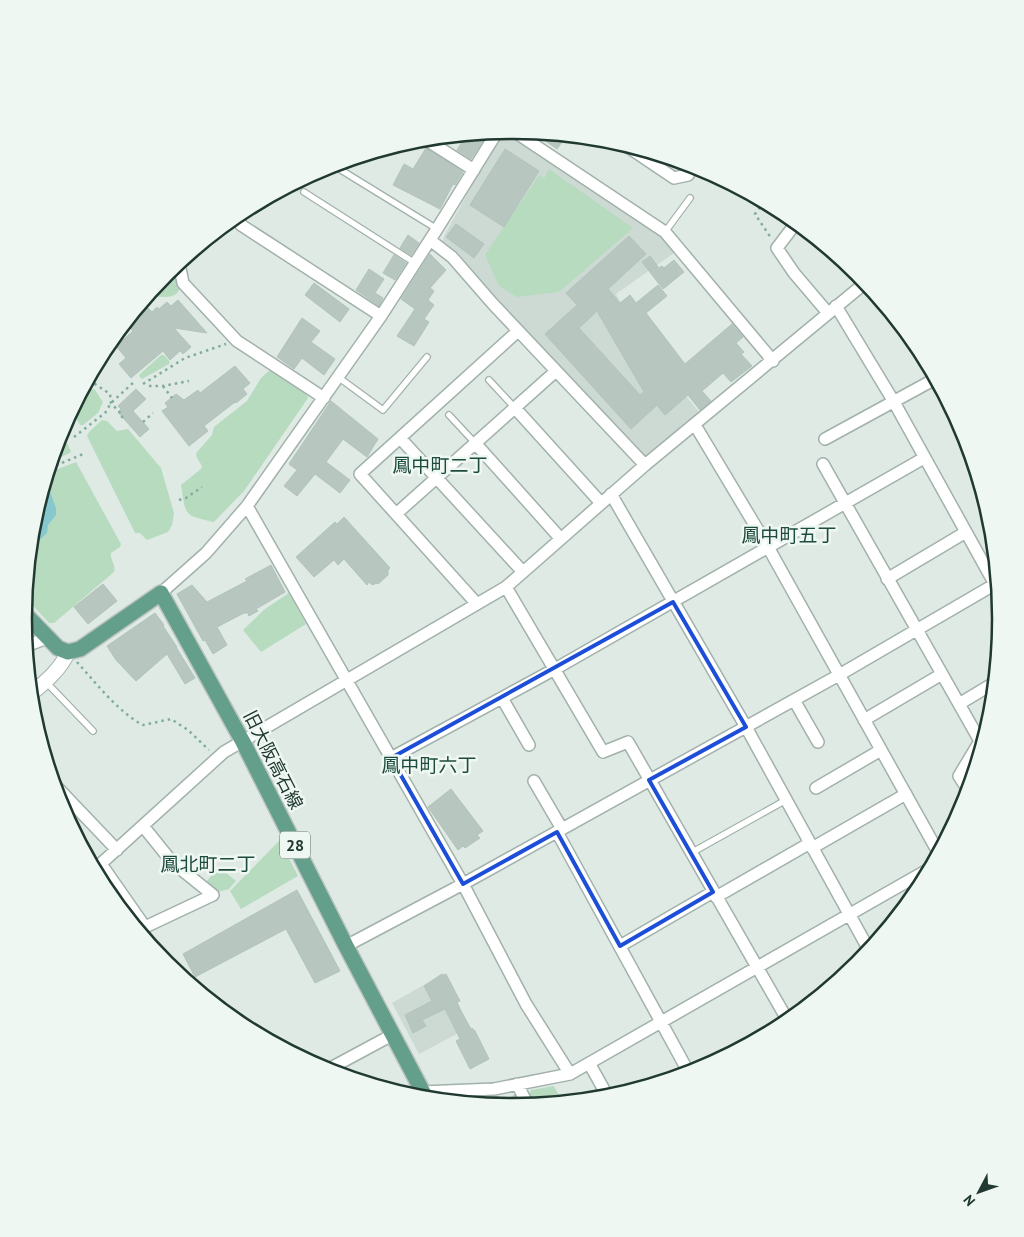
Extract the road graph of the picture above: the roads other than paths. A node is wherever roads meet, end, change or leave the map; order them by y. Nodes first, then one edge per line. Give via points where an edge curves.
1 (526, 139) edge
2 (492, 140) edge
3 (435, 145) edge
4 (643, 157) edge
5 (341, 170) dead end
6 (474, 170) junction
7 (690, 173) edge
8 (304, 192) dead end
9 (690, 198) dead end
10 (241, 224) edge
11 (437, 229) junction
12 (791, 229) edge
13 (665, 232) junction
14 (430, 240) junction
15 (416, 263) junction
16 (181, 272) edge
17 (859, 288) edge
18 (832, 310) junction
19 (381, 316) junction
20 (518, 331) junction
21 (427, 357) dead end
22 (772, 361) junction
23 (556, 370) junction
24 (338, 377) junction
25 (489, 380) dead end
26 (929, 382) edge
27 (324, 398) junction
28 (894, 402) junction
29 (514, 408) junction
30 (449, 414) dead end
31 (695, 425) junction
32 (400, 438) junction
33 (825, 439) dead end
34 (475, 443) junction
35 (924, 458) junction
36 (823, 464) dead end
37 (645, 465) junction
38 (436, 478) junction
39 (611, 494) junction
40 (601, 503) junction
41 (845, 504) junction
42 (247, 506) junction
43 (396, 514) junction
44 (966, 532) junction
45 (561, 538) junction
46 (768, 547) junction
47 (523, 572) junction
48 (989, 572) edge
49 (887, 578) junction
50 (506, 587) junction
51 (990, 588) edge
52 (161, 593) junction
53 (673, 602) junction
54 (477, 604) junction
55 (32, 622) edge
56 (917, 630) junction
57 (47, 638) junction
58 (34, 643) edge
59 (68, 652) junction
60 (555, 669) junction
61 (942, 674) junction
62 (839, 675) junction
63 (347, 681) junction
64 (46, 682) junction
65 (38, 688) edge
66 (986, 688) edge
67 (502, 698) junction
68 (794, 700) junction
69 (959, 704) junction
70 (864, 720) junction
71 (746, 727) junction
72 (93, 731) dead end
73 (977, 735) edge
74 (243, 742) junction
75 (818, 742) dead end
76 (529, 745) dead end
77 (881, 750) junction
78 (972, 754) edge
79 (392, 758) junction
80 (650, 780) junction
81 (534, 781) dead end
82 (963, 782) edge
83 (816, 788) dead end
84 (906, 794) junction
85 (68, 798) edge
86 (786, 800) junction
87 (144, 826) junction
88 (559, 830) junction
89 (934, 845) edge
90 (811, 846) junction
91 (117, 850) junction
92 (691, 853) junction
93 (101, 864) edge
94 (916, 876) edge
95 (463, 884) junction
96 (715, 894) junction
97 (849, 914) junction
98 (142, 924) edge
99 (865, 943) edge
100 (346, 946) junction
101 (620, 946) junction
102 (756, 968) junction
103 (785, 1012) edge
104 (662, 1022) junction
105 (392, 1035) junction
106 (588, 1063) junction
107 (337, 1065) edge
108 (686, 1066) edge
109 (570, 1074) junction
110 (517, 1084) junction
111 (421, 1089) edge
112 (604, 1089) edge
113 (444, 1093) edge
114 (524, 1098) edge

1 - 13 street
2 - 6 street
3 - 6 street
4 - 7 street via 674,178
5 - 11 lane
6 - 11 street
8 - 15 lane
9 - 13 lane
10 - 19 street
11 - 14 street
12 - 18 street via 777,248 794,273
13 - 22 street
14 - 15 street
14 - 20 street via 452,257
15 - 19 street
16 - 27 street via 183,283 237,341
17 - 18 street
18 - 22 street
18 - 28 street
19 - 24 street
20 - 23 street
20 - 32 street
21 - 24 lane via 383,410
22 - 31 street
23 - 29 street
23 - 37 street
24 - 27 street
25 - 29 lane
26 - 28 street
27 - 42 street
28 - 33 street
28 - 35 street
29 - 34 street
29 - 40 street
30 - 34 lane
31 - 37 street
31 - 46 street
32 - 38 street
32 - 43 street via 360,474
34 - 38 street
34 - 45 street
35 - 41 street
35 - 44 street
36 - 41 street
37 - 39 street
38 - 43 street
38 - 47 street
39 - 40 street
39 - 53 street
40 - 45 street
41 - 46 street
41 - 49 street
42 - 52 street via 206,553
42 - 63 street
43 - 54 street
44 - 48 street
44 - 49 street
45 - 47 street
46 - 53 street
46 - 62 street
47 - 50 street
49 - 56 street
50 - 54 street
50 - 60 street
51 - 56 street
52 - 59 main road via 80,649
52 - 74 main road, 旧大阪高石線 / 28
53 - 60 street
53 - 71 street
54 - 63 street
55 - 57 main road
56 - 61 street
56 - 62 street
57 - 58 street
57 - 59 main road
59 - 64 street
60 - 67 street
60 - 80 street via 603,752 628,742
61 - 69 street
61 - 70 street
62 - 68 street
62 - 70 street
63 - 74 street
63 - 79 street
64 - 65 street
64 - 72 lane
66 - 69 street
67 - 76 street
67 - 79 street
68 - 71 street
68 - 75 street
69 - 73 street
70 - 77 street
71 - 80 street
71 - 86 street
74 - 87 street via 224,752
74 - 100 main road, 旧大阪高石線 / 28
77 - 83 street
77 - 84 street
78 - 82 street via 959,776
79 - 95 street
80 - 88 street
80 - 92 street
81 - 88 street
84 - 89 street
84 - 90 street
85 - 91 street
86 - 90 street
86 - 92 lane
87 - 91 street
87 - 98 street via 172,862 212,895 145,927
88 - 95 street
88 - 101 street
90 - 96 street
90 - 97 street
91 - 93 street
92 - 96 street
94 - 97 street
95 - 100 street
95 - 109 street via 526,1004
96 - 101 street
96 - 102 street
97 - 99 street
97 - 102 street
100 - 105 main road, 旧大阪高石線 / 28
101 - 104 street
102 - 103 street
102 - 104 street
104 - 106 street
104 - 108 street
105 - 107 street
105 - 111 main road, 旧大阪高石線 / 28
106 - 109 street
106 - 112 street
109 - 110 street
110 - 113 street
110 - 114 street

